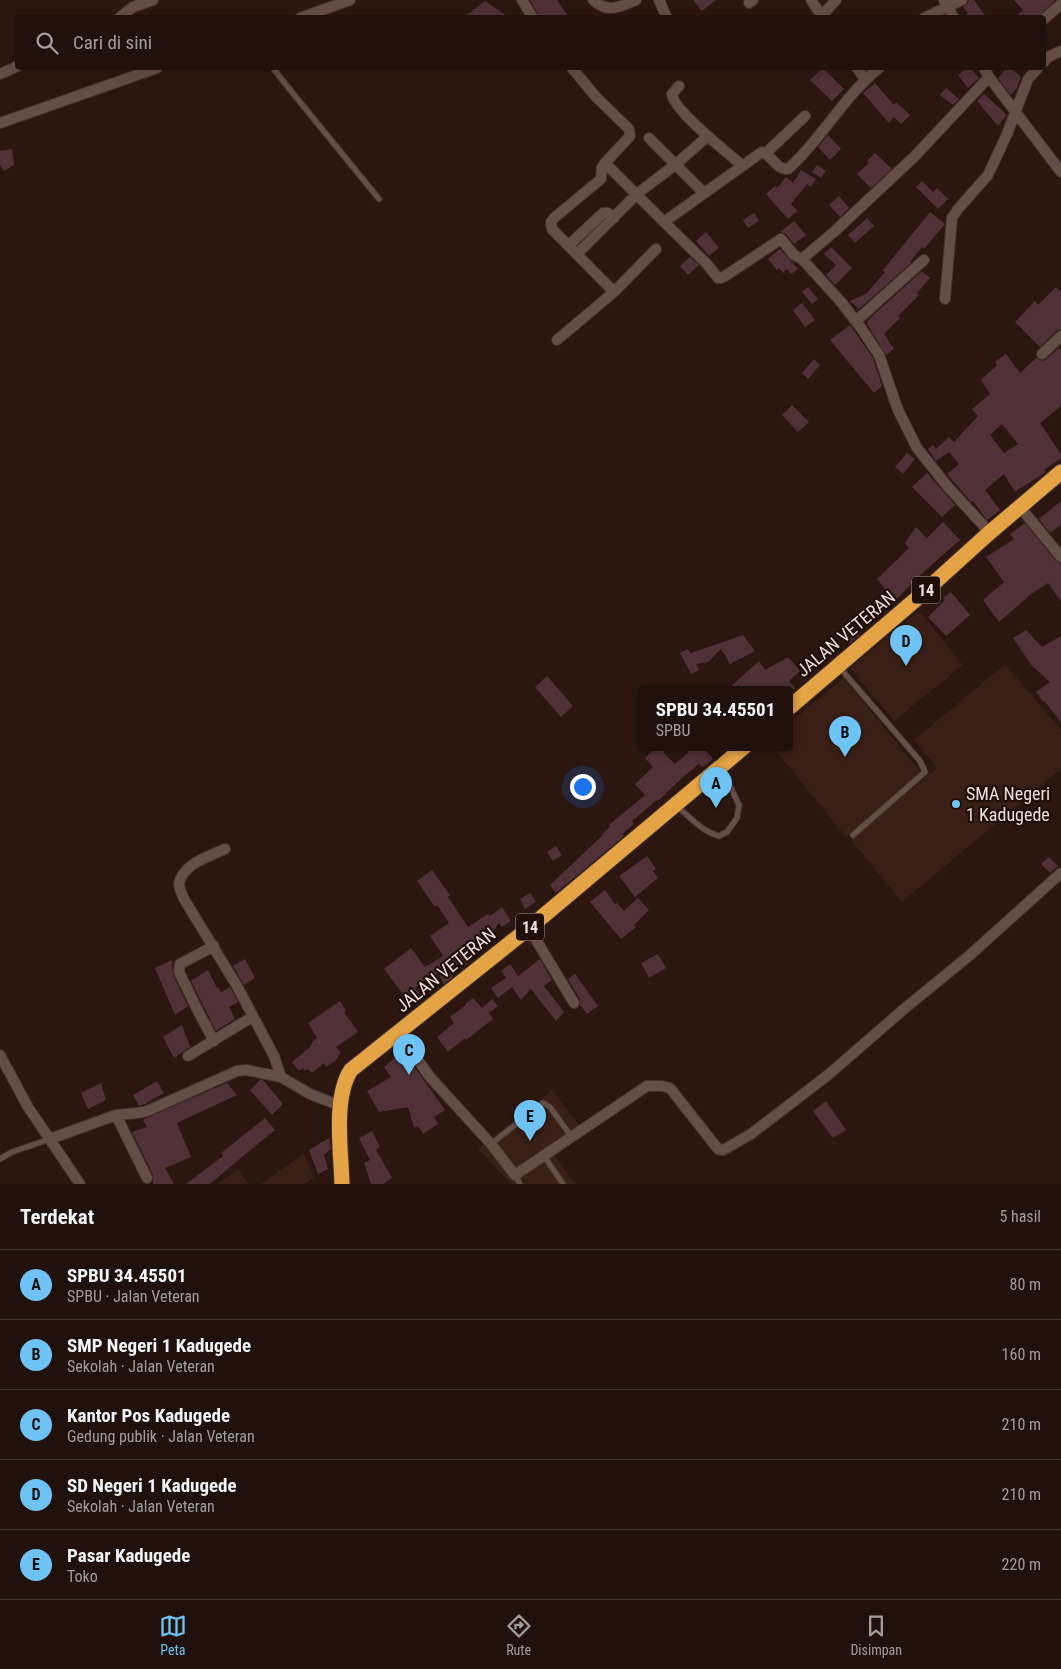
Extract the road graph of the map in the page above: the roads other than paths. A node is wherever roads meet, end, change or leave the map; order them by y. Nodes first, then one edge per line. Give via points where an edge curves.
1 (153, 0) edge
2 (350, 0) edge
3 (522, 0) edge
4 (593, 0) edge
5 (636, 0) edge
6 (658, 0) edge
7 (811, 0) edge
8 (836, 0) edge
9 (962, 0) edge
10 (946, 3) edge
11 (1061, 4) edge
12 (123, 15) edge
13 (308, 15) edge
14 (531, 15) edge
15 (666, 15) edge
16 (820, 15) edge
17 (823, 15) edge
18 (928, 15) edge
19 (952, 15) edge
20 (1046, 17) edge
21 (1061, 51) edge
22 (1046, 60) edge
23 (15, 67) edge
24 (151, 70) edge
25 (275, 70) edge
26 (574, 70) edge
27 (858, 70) edge
28 (876, 70) edge
29 (1036, 70) edge
30 (986, 71) edge
31 (0, 74) edge
32 (865, 79) junction
33 (679, 86) dead end
34 (1015, 110) junction
35 (805, 116) dead end
36 (0, 123) edge
37 (708, 136) junction
38 (649, 138) dead end
39 (766, 153) junction
40 (605, 164) junction
41 (676, 164) junction
42 (743, 166) junction
43 (1061, 172) edge
44 (704, 193) junction
45 (637, 194) junction
46 (379, 199) dead end
47 (614, 218) junction
48 (664, 222) junction
49 (569, 245) junction
50 (656, 249) dead end
51 (578, 253) junction
52 (802, 259) junction
53 (924, 260) dead end
54 (614, 292) junction
55 (944, 299) dead end
56 (856, 321) junction
57 (1061, 336) edge
58 (557, 340) dead end
59 (1042, 354) dead end
60 (1061, 472) edge
61 (1020, 507) junction
62 (988, 534) junction
63 (1061, 557) edge
64 (838, 666) junction
65 (793, 704) edge
66 (739, 751) edge
67 (721, 767) junction
68 (676, 805) junction
69 (853, 835) dead end
70 (225, 849) dead end
71 (1061, 873) edge
72 (529, 928) junction
73 (214, 946) junction
74 (574, 1003) dead end
75 (252, 1017) junction
76 (398, 1032) junction
77 (214, 1041) junction
78 (0, 1055) edge
79 (188, 1056) dead end
80 (281, 1077) junction
81 (116, 1115) junction
82 (340, 1117) junction
83 (571, 1136) junction
84 (491, 1144) junction
85 (55, 1147) junction
86 (543, 1155) junction
87 (0, 1159) edge
88 (147, 1178) dead end
89 (517, 1179) edge
90 (80, 1184) edge
91 (342, 1184) edge
92 (563, 1184) edge

1 - 12 street via 133,7
2 - 13 street
3 - 14 street
4 - 5 street via 611,9
6 - 15 street
7 - 16 street
8 - 17 street
9 - 10 street
10 - 18 street
10 - 19 street
11 - 20 street
21 - 22 street
23 - 31 street
24 - 36 street
25 - 46 lane
26 - 40 street via 630,129 630,136
27 - 32 street
28 - 32 street
29 - 34 street via 1028,79
30 - 34 street
30 - 52 street via 915,156
32 - 39 street via 788,169 779,168
33 - 37 street via 672,94 673,99
34 - 43 street
34 - 55 street via 988,175 952,218
35 - 39 street
37 - 41 street
37 - 42 street
38 - 41 street
39 - 42 street via 762,152
40 - 45 street
40 - 49 street via 601,179 551,222 552,229
41 - 44 street
41 - 45 street
42 - 44 street
44 - 48 street
45 - 47 street
45 - 48 street
47 - 49 street via 603,213
47 - 51 street
48 - 52 street via 718,278 778,236 794,255
49 - 51 street
50 - 54 street
51 - 54 street
52 - 56 street
53 - 56 street
54 - 58 street
56 - 62 street via 879,355 898,410 917,448
57 - 59 street
60 - 61 highway, JALAN VETERAN / 14
61 - 62 highway, JALAN VETERAN / 14
61 - 63 street
62 - 64 highway, JALAN VETERAN / 14
64 - 65 highway, JALAN VETERAN / 14
64 - 69 lane via 920,761 925,772
66 - 67 highway, JALAN VETERAN / 14
67 - 68 highway, JALAN VETERAN / 14
67 - 68 lane via 739,805 737,818 727,832 720,836 709,833
68 - 72 highway, JALAN VETERAN / 14
70 - 73 street via 193,864 182,876 179,886
71 - 83 street via 828,1075 734,1145 718,1149 670,1088 662,1086 641,1089
72 - 74 street
72 - 76 highway, JALAN VETERAN / 14
73 - 75 street
73 - 77 street via 180,964 179,972
75 - 77 street
75 - 80 street via 274,1056
76 - 82 highway, JALAN VETERAN / 14 via 351,1070 344,1085
76 - 84 street via 430,1077
77 - 79 street
78 - 85 street via 28,1107
80 - 81 street via 237,1071 147,1111
80 - 82 street
81 - 85 street
81 - 88 street
82 - 91 highway, JALAN VETERAN / 14
83 - 84 lane via 550,1107 543,1104
83 - 86 street
84 - 89 street
85 - 87 lane via 12,1152
85 - 90 street
86 - 89 street
86 - 92 lane

